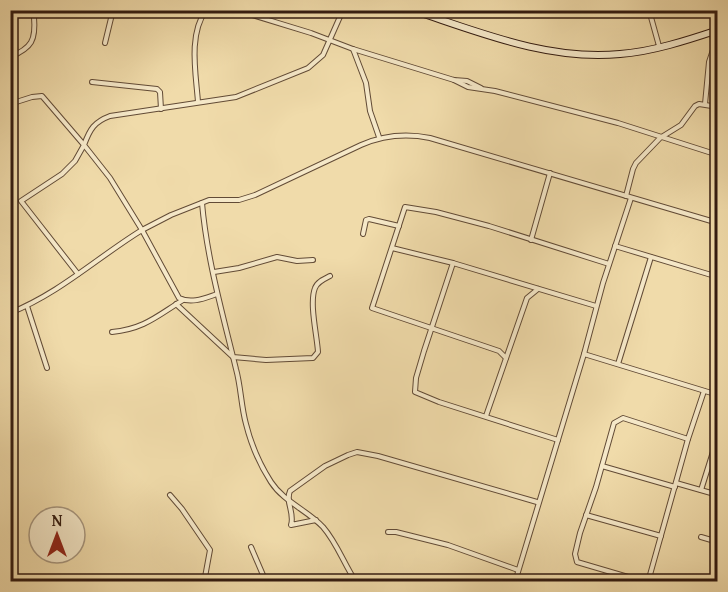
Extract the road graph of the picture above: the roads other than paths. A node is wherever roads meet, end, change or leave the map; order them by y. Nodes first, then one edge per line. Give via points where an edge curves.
1 (28, 10) edge
2 (39, 10) edge
3 (113, 10) edge
4 (206, 10) edge
5 (236, 10) edge
6 (343, 10) edge
7 (412, 10) edge
8 (649, 10) edge
9 (430, 13) edge
10 (34, 16) junction
11 (715, 31) edge
12 (330, 40) junction
13 (105, 43) dead end
14 (659, 46) junction
15 (716, 46) edge
16 (353, 49) junction
17 (10, 57) edge
18 (92, 82) dead end
19 (198, 102) junction
20 (10, 104) edge
21 (705, 104) junction
22 (717, 107) edge
23 (161, 109) junction
24 (379, 137) junction
25 (660, 138) junction
26 (84, 145) junction
27 (717, 155) edge
28 (550, 173) junction
29 (628, 197) junction
30 (202, 203) junction
31 (717, 224) edge
32 (399, 226) junction
33 (142, 230) junction
34 (363, 234) dead end
35 (531, 240) junction
36 (615, 246) junction
37 (392, 248) junction
38 (651, 257) junction
39 (313, 260) dead end
40 (453, 262) junction
41 (609, 264) junction
42 (214, 272) junction
43 (78, 274) junction
44 (330, 276) dead end
45 (717, 277) edge
46 (538, 289) junction
47 (217, 294) junction
48 (183, 300) junction
49 (176, 304) junction
50 (27, 306) junction
51 (597, 306) junction
52 (10, 312) edge
53 (432, 328) junction
54 (112, 332) dead end
55 (510, 347) junction
56 (499, 351) junction
57 (584, 354) junction
58 (233, 357) junction
59 (506, 358) junction
60 (618, 364) junction
61 (47, 368) dead end
62 (705, 391) junction
63 (717, 395) edge
64 (486, 416) junction
65 (717, 436) edge
66 (688, 439) junction
67 (558, 440) junction
68 (602, 466) junction
69 (676, 485) junction
70 (701, 490) junction
71 (170, 495) dead end
72 (717, 495) edge
73 (288, 501) junction
74 (537, 502) junction
75 (586, 515) junction
76 (316, 520) junction
77 (388, 532) dead end
78 (661, 536) junction
79 (701, 537) dead end
80 (717, 542) edge
81 (251, 547) dead end
82 (518, 570) junction
83 (202, 582) edge
84 (266, 582) edge
85 (356, 582) edge
86 (515, 582) edge
87 (646, 582) edge

1 - 10 street
2 - 10 street
3 - 13 street
4 - 19 street via 195,46
5 - 12 street
6 - 12 street
7 - 9 street
8 - 14 street
9 - 14 street via 564,54 621,54
10 - 17 street via 33,40 26,50
11 - 14 street
11 - 15 street
12 - 16 street
12 - 19 street via 323,55 308,68 236,97
15 - 21 street via 709,62
16 - 24 street
16 - 25 street via 468,87 618,123
18 - 23 street via 157,89
19 - 23 street
20 - 26 street via 42,96
21 - 22 street
21 - 25 street via 694,106 681,125
23 - 26 street via 98,120
24 - 28 street via 416,135
24 - 30 street via 255,195
25 - 27 street
25 - 29 street via 633,169
26 - 33 street
26 - 43 street via 62,174 21,201
28 - 29 street
28 - 35 street
29 - 31 street
29 - 36 street
30 - 33 street
30 - 42 street
32 - 34 street via 369,219
32 - 35 street via 406,207
32 - 37 street
33 - 43 street
33 - 48 street via 175,294
35 - 41 street
36 - 38 street
36 - 41 street
37 - 40 street
37 - 53 street via 372,308
38 - 45 street
38 - 60 street
39 - 42 street via 277,257
40 - 46 street
40 - 53 street
41 - 51 street
42 - 47 street
43 - 50 street
44 - 58 street via 319,282 313,296 318,352 313,358
46 - 51 street
46 - 55 street via 527,298
47 - 48 street
47 - 58 street
48 - 49 street
49 - 54 street via 142,326
49 - 58 street
50 - 52 street
50 - 61 street
51 - 57 street
53 - 56 street
53 - 64 street via 415,392
55 - 56 street
55 - 59 street
56 - 59 street
57 - 60 street
57 - 67 street
58 - 73 street via 254,449 272,484
59 - 64 street
60 - 62 street
62 - 63 street
62 - 66 street
64 - 67 street
65 - 70 street
66 - 68 street via 618,419 611,429
66 - 69 street
67 - 74 street
68 - 69 street
68 - 75 street
69 - 70 street
69 - 78 street
70 - 72 street
71 - 83 street via 210,550
73 - 74 street via 290,491 297,485 325,466 357,452
73 - 76 street
73 - 76 street via 291,525
74 - 82 street
75 - 78 street
75 - 87 street via 575,554 577,562
76 - 85 street via 332,537
77 - 82 street via 448,546
78 - 87 street
79 - 80 street
81 - 84 street
82 - 86 street

